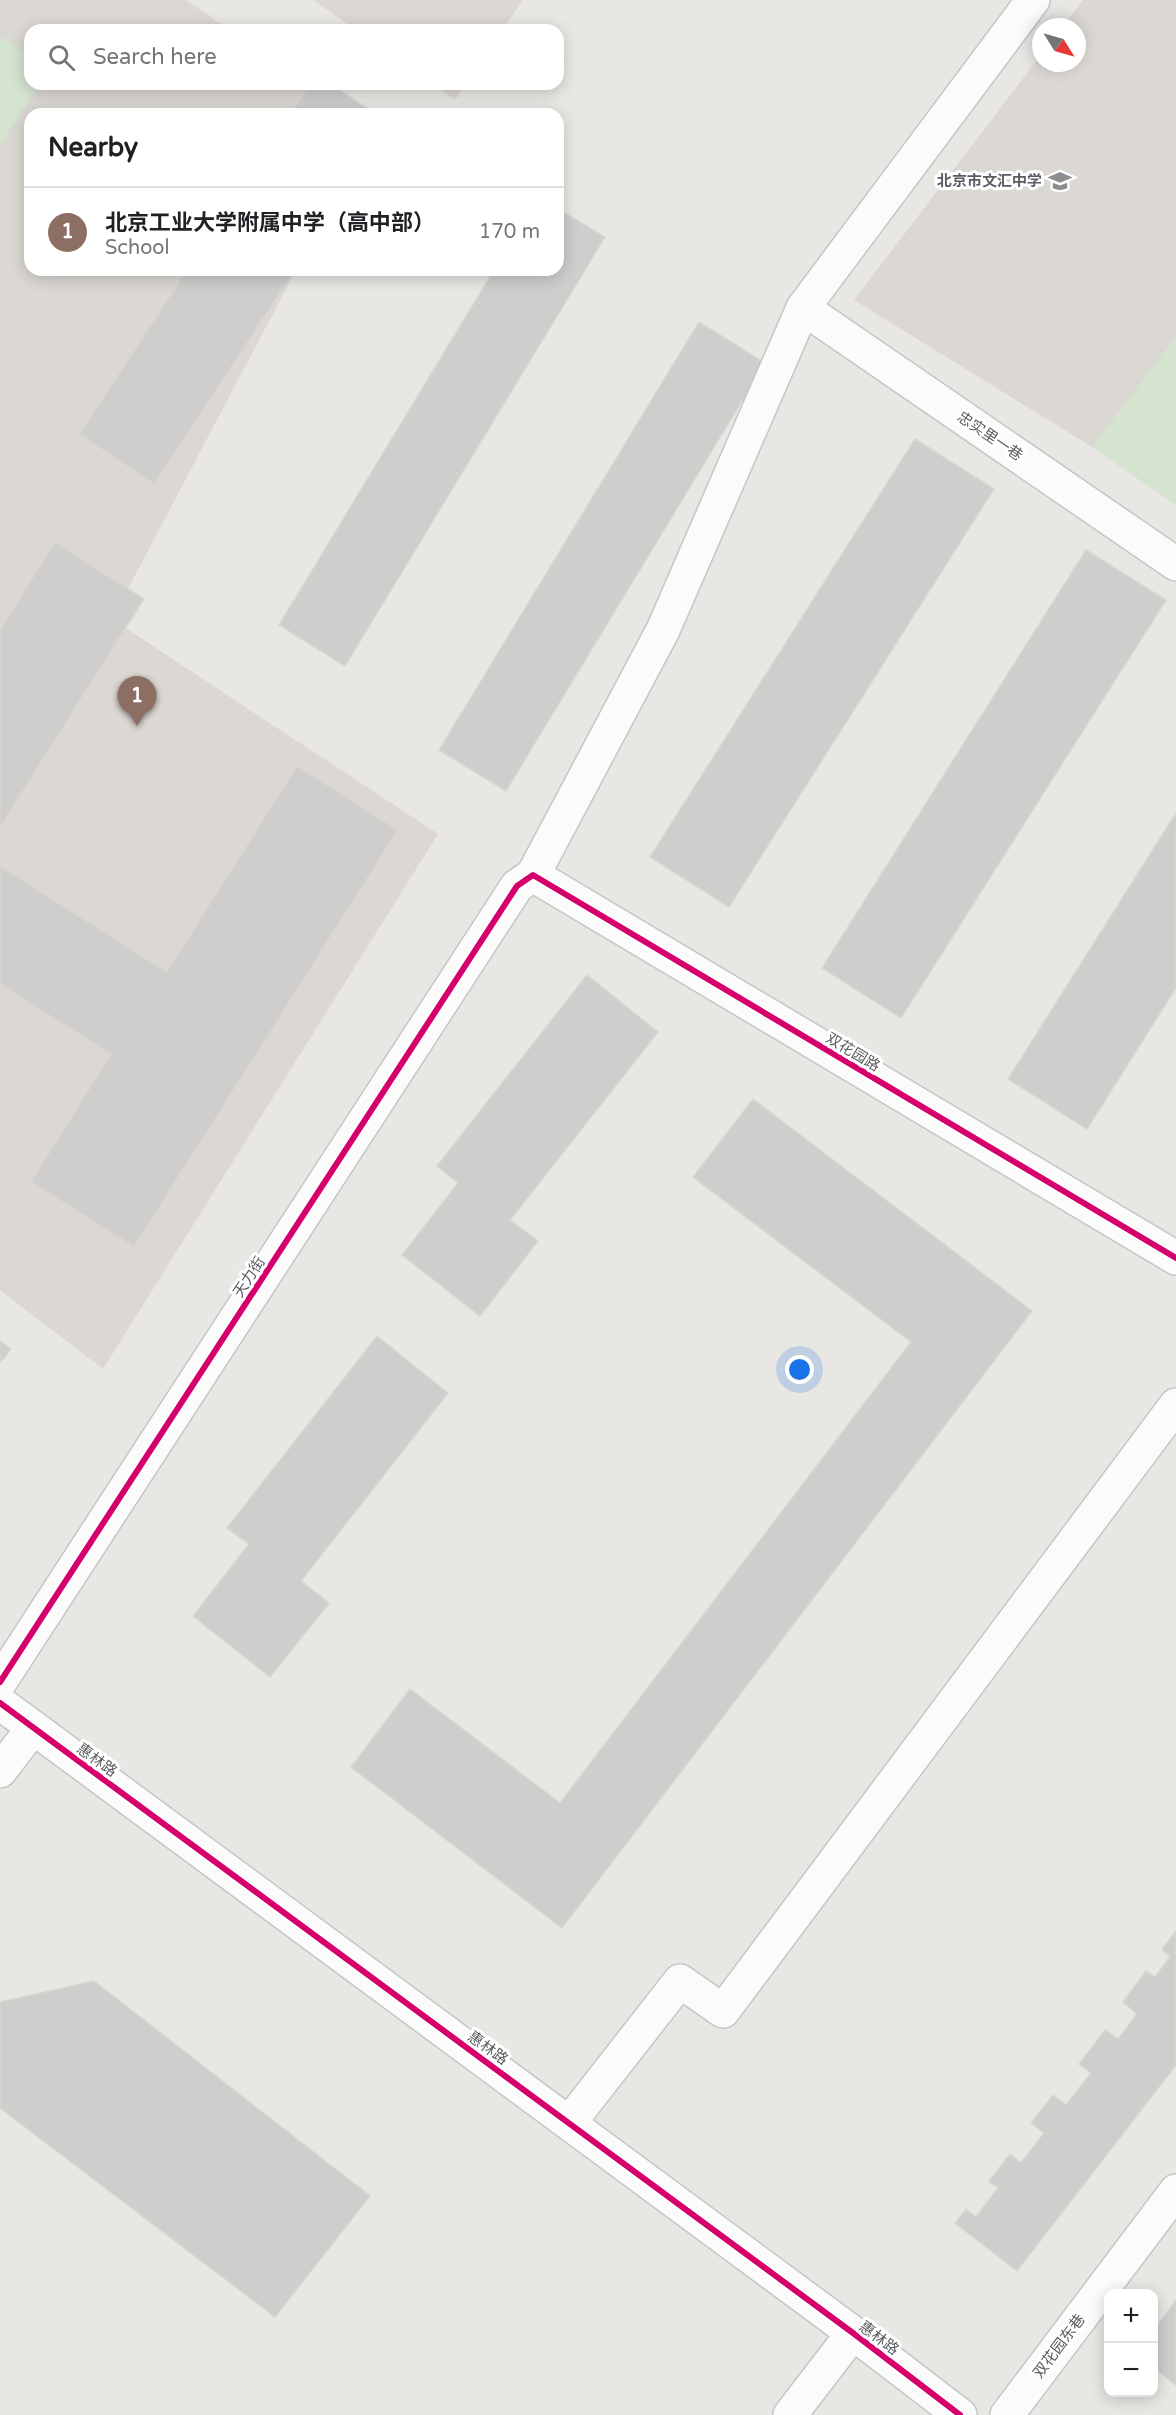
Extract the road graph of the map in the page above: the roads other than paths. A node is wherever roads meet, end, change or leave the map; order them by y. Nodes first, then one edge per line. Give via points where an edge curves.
1 (1033, 0) edge
2 (803, 308) junction
3 (1176, 564) edge
4 (525, 880) junction
5 (1176, 1258) edge
6 (1176, 1406) edge
7 (0, 1682) edge
8 (0, 1703) edge
9 (33, 1728) junction
10 (0, 1771) edge
11 (569, 2123) junction
12 (1176, 2191) edge
13 (853, 2333) junction
14 (790, 2415) edge
15 (960, 2415) edge
16 (1007, 2415) edge

1 - 2 street, 天力街
2 - 3 street, 忠实里一巷
2 - 4 street, 天力街 via 663,630
4 - 5 street, 双花园路
4 - 7 street, 天力街
6 - 11 street via 723,2011 680,1981
8 - 9 street, 惠林路
9 - 10 street
9 - 11 street, 惠林路
11 - 13 street, 惠林路
12 - 16 street, 双花园东巷
13 - 14 street
13 - 15 street, 惠林路

